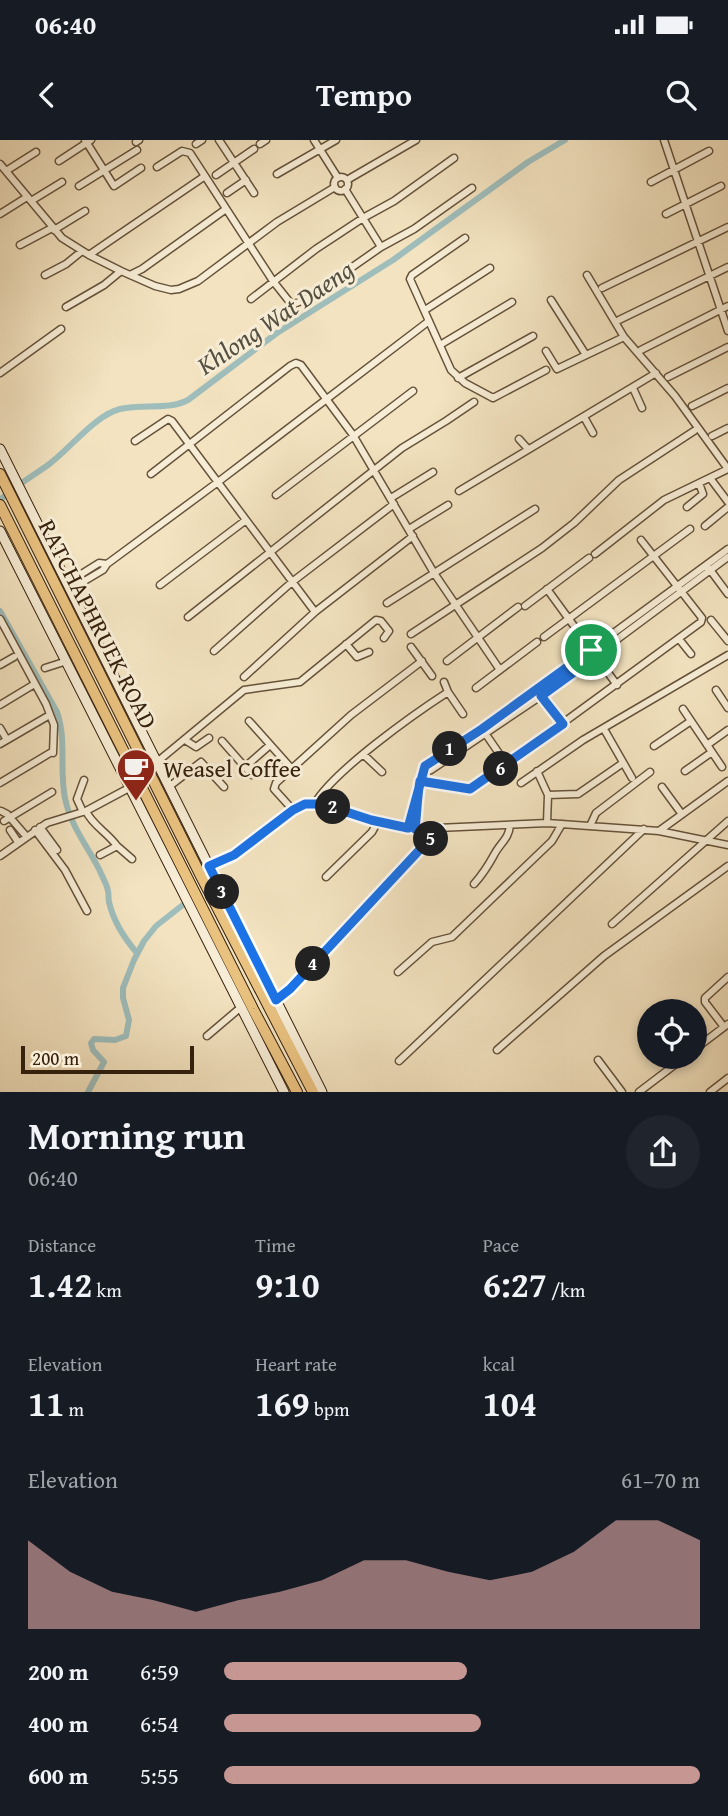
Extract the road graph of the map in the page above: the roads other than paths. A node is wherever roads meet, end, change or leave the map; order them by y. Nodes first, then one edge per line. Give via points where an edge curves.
1 (219, 140) edge
2 (314, 140) edge
3 (336, 140) edge
4 (416, 140) edge
5 (664, 140) edge
6 (87, 141) edge
7 (137, 144) edge
8 (254, 149) dead end
9 (320, 149) junction
10 (709, 151) dead end
11 (36, 152) dead end
12 (454, 158) dead end
13 (59, 161) dead end
14 (234, 162) junction
15 (0, 164) edge
16 (157, 167) dead end
17 (141, 169) dead end
18 (105, 170) junction
19 (673, 170) junction
20 (6, 171) junction
21 (216, 174) dead end
22 (277, 174) dead end
23 (205, 176) junction
24 (338, 178) junction
25 (246, 180) junction
26 (347, 180) junction
27 (62, 182) dead end
28 (650, 182) dead end
29 (79, 186) dead end
30 (721, 186) dead end
31 (335, 187) junction
32 (472, 188) dead end
33 (345, 189) junction
34 (226, 193) dead end
35 (254, 193) dead end
36 (29, 199) junction
37 (686, 204) junction
38 (226, 209) junction
39 (85, 211) dead end
40 (0, 214) edge
41 (666, 214) dead end
42 (363, 218) junction
43 (728, 227) edge
44 (53, 229) junction
45 (465, 239) dead end
46 (698, 241) junction
47 (249, 244) junction
48 (20, 245) dead end
49 (381, 247) junction
50 (82, 251) junction
51 (89, 256) junction
52 (728, 267) edge
53 (490, 268) dead end
54 (121, 271) junction
55 (45, 275) dead end
56 (130, 275) junction
57 (587, 275) dead end
58 (710, 276) junction
59 (273, 281) junction
60 (602, 288) dead end
61 (250, 299) dead end
62 (551, 300) dead end
63 (512, 302) dead end
64 (65, 307) dead end
65 (724, 308) edge
66 (425, 310) junction
67 (619, 320) dead end
68 (429, 321) junction
69 (61, 329) dead end
70 (728, 331) edge
71 (533, 336) dead end
72 (624, 337) junction
73 (440, 345) junction
74 (728, 347) edge
75 (642, 350) dead end
76 (546, 351) dead end
77 (586, 355) junction
78 (545, 370) dead end
79 (0, 373) edge
80 (656, 373) junction
81 (668, 377) dead end
82 (458, 378) junction
83 (633, 388) junction
84 (728, 388) edge
85 (414, 391) dead end
86 (326, 398) junction
87 (474, 402) dead end
88 (692, 406) dead end
89 (642, 408) dead end
90 (584, 417) junction
91 (728, 428) edge
92 (694, 430) dead end
93 (593, 433) dead end
94 (354, 435) junction
95 (712, 436) dead end
96 (519, 439) dead end
97 (135, 441) dead end
98 (189, 444) junction
99 (0, 449) edge
100 (528, 449) junction
101 (374, 469) junction
102 (728, 469) edge
103 (433, 472) dead end
104 (0, 474) edge
105 (151, 474) dead end
106 (710, 478) junction
107 (218, 482) junction
108 (699, 483) junction
109 (459, 491) dead end
110 (276, 495) dead end
111 (393, 501) junction
112 (0, 505) edge
113 (448, 505) dead end
114 (728, 505) edge
115 (687, 507) dead end
116 (535, 509) dead end
117 (246, 520) junction
118 (705, 526) dead end
119 (409, 529) junction
120 (690, 529) dead end
121 (0, 531) edge
122 (413, 536) junction
123 (641, 540) dead end
124 (728, 549) edge
125 (269, 551) junction
126 (654, 556) junction
127 (728, 557) edge
128 (708, 568) junction
129 (434, 573) junction
130 (292, 582) junction
131 (160, 585) dead end
132 (69, 586) junction
133 (547, 589) junction
134 (679, 589) junction
135 (728, 594) edge
136 (65, 603) junction
137 (387, 603) dead end
138 (454, 604) junction
139 (50, 606) junction
140 (315, 612) junction
141 (188, 617) dead end
142 (0, 619) edge
143 (569, 619) junction
144 (711, 620) dead end
145 (411, 634) dead end
146 (544, 637) dead end
147 (384, 638) dead end
148 (477, 638) junction
149 (679, 639) junction
150 (728, 641) edge
151 (537, 642) dead end
152 (346, 644) junction
153 (99, 646) junction
154 (411, 646) dead end
155 (214, 651) dead end
156 (369, 652) dead end
157 (593, 653) junction
158 (691, 654) dead end
159 (728, 655) edge
160 (14, 657) dead end
161 (422, 661) junction
162 (447, 661) dead end
163 (0, 665) edge
164 (69, 666) junction
165 (45, 668) dead end
166 (500, 670) junction
167 (432, 676) dead end
168 (244, 677) dead end
169 (444, 682) dead end
170 (33, 685) dead end
171 (617, 685) junction
172 (476, 688) dead end
173 (716, 690) dead end
174 (448, 692) junction
175 (541, 696) junction
176 (0, 705) edge
177 (728, 708) edge
178 (683, 709) dead end
179 (463, 714) dead end
180 (48, 716) dead end
181 (249, 721) dead end
182 (691, 721) junction
183 (563, 724) junction
184 (0, 728) edge
185 (604, 729) junction
186 (728, 730) edge
187 (484, 732) junction
188 (209, 738) dead end
189 (7, 740) junction
190 (185, 740) junction
191 (222, 741) dead end
192 (0, 744) edge
193 (270, 745) junction
194 (707, 745) junction
195 (654, 746) dead end
196 (712, 752) junction
197 (363, 755) junction
198 (157, 762) junction
199 (623, 763) junction
200 (507, 765) junction
201 (245, 767) junction
202 (722, 767) dead end
203 (291, 768) junction
204 (537, 771) junction
205 (685, 771) dead end
206 (382, 772) dead end
207 (650, 772) dead end
208 (252, 775) dead end
209 (632, 778) dead end
210 (85, 780) dead end
211 (420, 781) junction
212 (728, 781) edge
213 (0, 783) edge
214 (521, 783) dead end
215 (170, 786) junction
216 (224, 787) dead end
217 (662, 787) dead end
218 (129, 788) junction
219 (52, 792) dead end
220 (548, 795) junction
221 (315, 803) junction
222 (293, 810) junction
223 (1, 811) edge
224 (82, 812) junction
225 (681, 813) junction
226 (378, 821) junction
227 (728, 821) edge
228 (8, 823) junction
229 (547, 823) junction
230 (562, 824) junction
231 (510, 825) junction
232 (590, 826) junction
233 (37, 829) junction
234 (411, 829) junction
235 (439, 829) junction
236 (644, 829) junction
237 (659, 831) junction
238 (26, 836) junction
239 (704, 840) junction
240 (18, 842) junction
241 (728, 845) edge
242 (117, 846) junction
243 (57, 850) dead end
244 (100, 855) dead end
245 (0, 856) edge
246 (132, 859) dead end
247 (209, 866) junction
248 (728, 866) edge
249 (326, 877) dead end
250 (474, 884) dead end
251 (87, 911) dead end
252 (612, 924) dead end
253 (398, 972) dead end
254 (728, 977) edge
255 (276, 1000) junction
256 (240, 1008) junction
257 (726, 1026) edge
258 (290, 1030) junction
259 (207, 1037) dead end
260 (707, 1040) edge
261 (498, 1051) dead end
262 (268, 1060) junction
263 (399, 1060) dead end
264 (598, 1060) dead end
265 (299, 1065) junction
266 (666, 1069) edge
267 (728, 1079) edge
268 (284, 1091) edge
269 (296, 1091) edge
270 (313, 1091) edge
271 (322, 1091) edge
272 (622, 1091) edge
273 (639, 1091) edge
274 (712, 1091) edge

1 - 14 street
2 - 9 street
3 - 9 street
4 - 26 street
5 - 19 street
6 - 13 street
6 - 18 street
7 - 18 street
8 - 14 street
9 - 22 street
9 - 24 street
10 - 19 street
11 - 20 street
12 - 42 street
14 - 21 street
14 - 25 street
15 - 20 street
16 - 23 street via 185,150
17 - 18 street via 116,186
18 - 29 street
19 - 28 street
19 - 37 street
20 - 36 street
23 - 38 street
23 - 51 street
24 - 26 street
24 - 31 street
25 - 34 street
25 - 35 street
26 - 33 street
27 - 36 street
30 - 37 street
31 - 33 street
31 - 47 street
32 - 49 street
33 - 42 street
36 - 40 street
36 - 44 street
37 - 41 street
37 - 46 street
38 - 47 street
38 - 56 street
39 - 44 street
42 - 49 street
42 - 59 street
43 - 46 street
44 - 48 street
44 - 50 street
45 - 66 street via 411,277
46 - 58 street
46 - 60 street
47 - 56 street via 198,281 179,289 164,289
47 - 59 street
49 - 59 street via 295,305
50 - 51 street
50 - 55 street
51 - 54 street
52 - 58 street
53 - 66 street
54 - 56 street
54 - 64 street
57 - 72 street
58 - 65 street
58 - 67 street
59 - 61 street
62 - 77 street
63 - 73 street
65 - 70 street
65 - 75 street
66 - 68 street
68 - 73 street
68 - 86 street
69 - 79 street
71 - 82 street
72 - 77 street
72 - 80 street
73 - 82 street
74 - 81 street
76 - 77 street via 557,369
78 - 82 street via 493,398
80 - 83 street
80 - 102 street
83 - 89 street
83 - 90 street
84 - 88 street
85 - 94 street
86 - 94 street
86 - 98 street via 301,365 293,364
86 - 107 street
87 - 101 street
90 - 93 street
90 - 100 street
91 - 95 street
92 - 138 street via 619,480 542,548
94 - 101 street
94 - 110 street
96 - 100 street
97 - 98 street via 168,419
98 - 105 street
98 - 107 street
99 - 132 main road, RATCHAPHRUEK ROAD
100 - 109 street
101 - 111 street
101 - 125 street
102 - 106 street
103 - 111 street
104 - 136 main road, RATCHAPHRUEK ROAD
106 - 108 street
106 - 114 street
107 - 117 street
107 - 132 street via 107,564 99,563
108 - 115 street via 703,494
108 - 133 street via 664,500
111 - 119 street
111 - 130 street
112 - 139 main road, RATCHAPHRUEK ROAD
113 - 119 street
114 - 118 street
116 - 129 street
117 - 125 street
117 - 131 street
119 - 122 street
120 - 126 street
121 - 164 main road, RATCHAPHRUEK ROAD
122 - 129 street
122 - 140 street
123 - 126 street
124 - 128 street
125 - 130 street
125 - 141 street
126 - 134 street
126 - 143 street
127 - 128 street
128 - 134 street
128 - 135 street
129 - 137 street
129 - 138 street
130 - 140 street
130 - 155 street
132 - 153 main road, RATCHAPHRUEK ROAD
133 - 143 street
133 - 148 street
134 - 149 street via 702,620
134 - 157 street
136 - 153 main road
136 - 265 main road, RATCHAPHRUEK ROAD
138 - 145 street
138 - 148 street
139 - 164 main road
139 - 269 main road, RATCHAPHRUEK ROAD
140 - 168 street
142 - 213 street via 54,724 52,753
143 - 146 street
143 - 157 street
144 - 150 street
147 - 152 street via 389,631 376,620
148 - 162 street
148 - 166 street
149 - 158 street
149 - 171 street
151 - 166 street
152 - 156 street via 357,657
152 - 190 street via 300,682 244,691
153 - 198 main road, RATCHAPHRUEK ROAD
154 - 161 street
157 - 171 street
157 - 175 street
157 - 187 street
159 - 185 street
160 - 163 street
161 - 167 street
161 - 203 street
164 - 165 street
164 - 218 main road, RATCHAPHRUEK ROAD
166 - 172 street
169 - 174 street
170 - 176 street
171 - 183 street
173 - 177 street
174 - 179 street
174 - 197 street
175 - 183 street
175 - 187 street
178 - 182 street
180 - 189 street
181 - 193 street
182 - 194 street
182 - 195 street
183 - 200 street
184 - 189 street
185 - 199 street
185 - 204 street
186 - 194 street
187 - 200 street
187 - 211 street via 429,763
188 - 190 street via 196,747
189 - 192 street
190 - 198 street
191 - 201 street
193 - 201 street
193 - 203 street
194 - 196 street
196 - 202 street
196 - 205 street
197 - 206 street
197 - 221 street
198 - 215 main road, RATCHAPHRUEK ROAD
199 - 209 street
199 - 220 street via 578,793
200 - 211 street via 470,789
201 - 208 street
203 - 222 street via 274,786
204 - 214 street
204 - 220 street
207 - 232 street via 596,813
210 - 224 street via 77,799
211 - 234 street via 417,816
212 - 225 street
215 - 216 street via 201,762
215 - 247 main road, RATCHAPHRUEK ROAD
217 - 225 street
218 - 224 street
218 - 256 main road, RATCHAPHRUEK ROAD
219 - 228 street
220 - 229 street
221 - 222 street
221 - 226 street
222 - 247 street via 241,851
223 - 228 street
224 - 233 street
224 - 242 street
225 - 237 street
226 - 234 street
226 - 249 street
227 - 239 street
228 - 238 street
228 - 240 street
229 - 230 street
229 - 231 street
230 - 232 street
230 - 253 street via 552,841 452,937 432,942
231 - 235 street
231 - 250 street via 507,838
232 - 236 street
233 - 238 street
233 - 243 street
233 - 251 street
234 - 235 street
235 - 255 street
236 - 237 street
236 - 263 street
237 - 239 street
238 - 240 street
239 - 241 street
239 - 252 street
240 - 245 street
242 - 244 street
242 - 246 street
247 - 255 main road, RATCHAPHRUEK ROAD
248 - 261 street via 604,956
254 - 257 street via 705,998
255 - 258 main road, RATCHAPHRUEK ROAD
256 - 259 street
256 - 262 main road, RATCHAPHRUEK ROAD
257 - 260 street
258 - 265 main road
258 - 271 main road
262 - 268 main road
262 - 269 main road
264 - 272 street
265 - 270 main road, RATCHAPHRUEK ROAD
266 - 273 street
267 - 274 street

